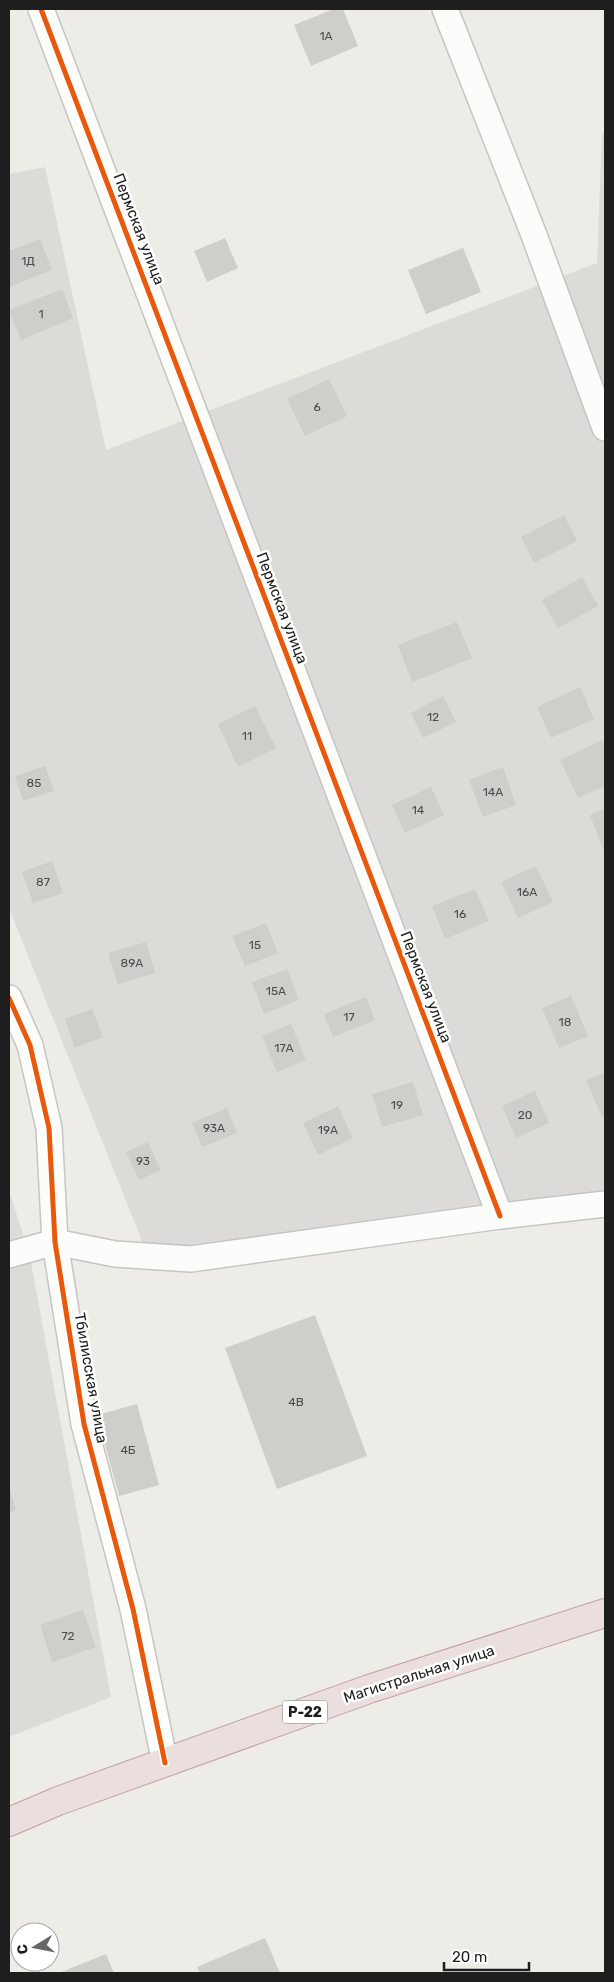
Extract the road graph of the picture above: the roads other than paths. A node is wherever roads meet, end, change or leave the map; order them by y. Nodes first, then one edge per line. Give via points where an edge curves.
1 (41, 9) edge
2 (445, 9) edge
3 (605, 428) edge
4 (9, 998) edge
5 (605, 1204) edge
6 (500, 1216) junction
7 (55, 1242) junction
8 (9, 1255) edge
9 (605, 1613) edge
10 (165, 1763) junction
11 (9, 1822) edge

1 - 6 street, Пермская улица
2 - 3 street via 534,234
4 - 7 street, Тбилисская улица via 30,1045 49,1128
5 - 6 street
6 - 7 street via 191,1259 115,1254
7 - 8 street
7 - 10 street, Тбилисская улица via 84,1424 133,1609
9 - 10 highway, Магистральная улица / Р-22 via 369,1689
10 - 11 highway, Магистральная улица / Р-22 via 58,1800

